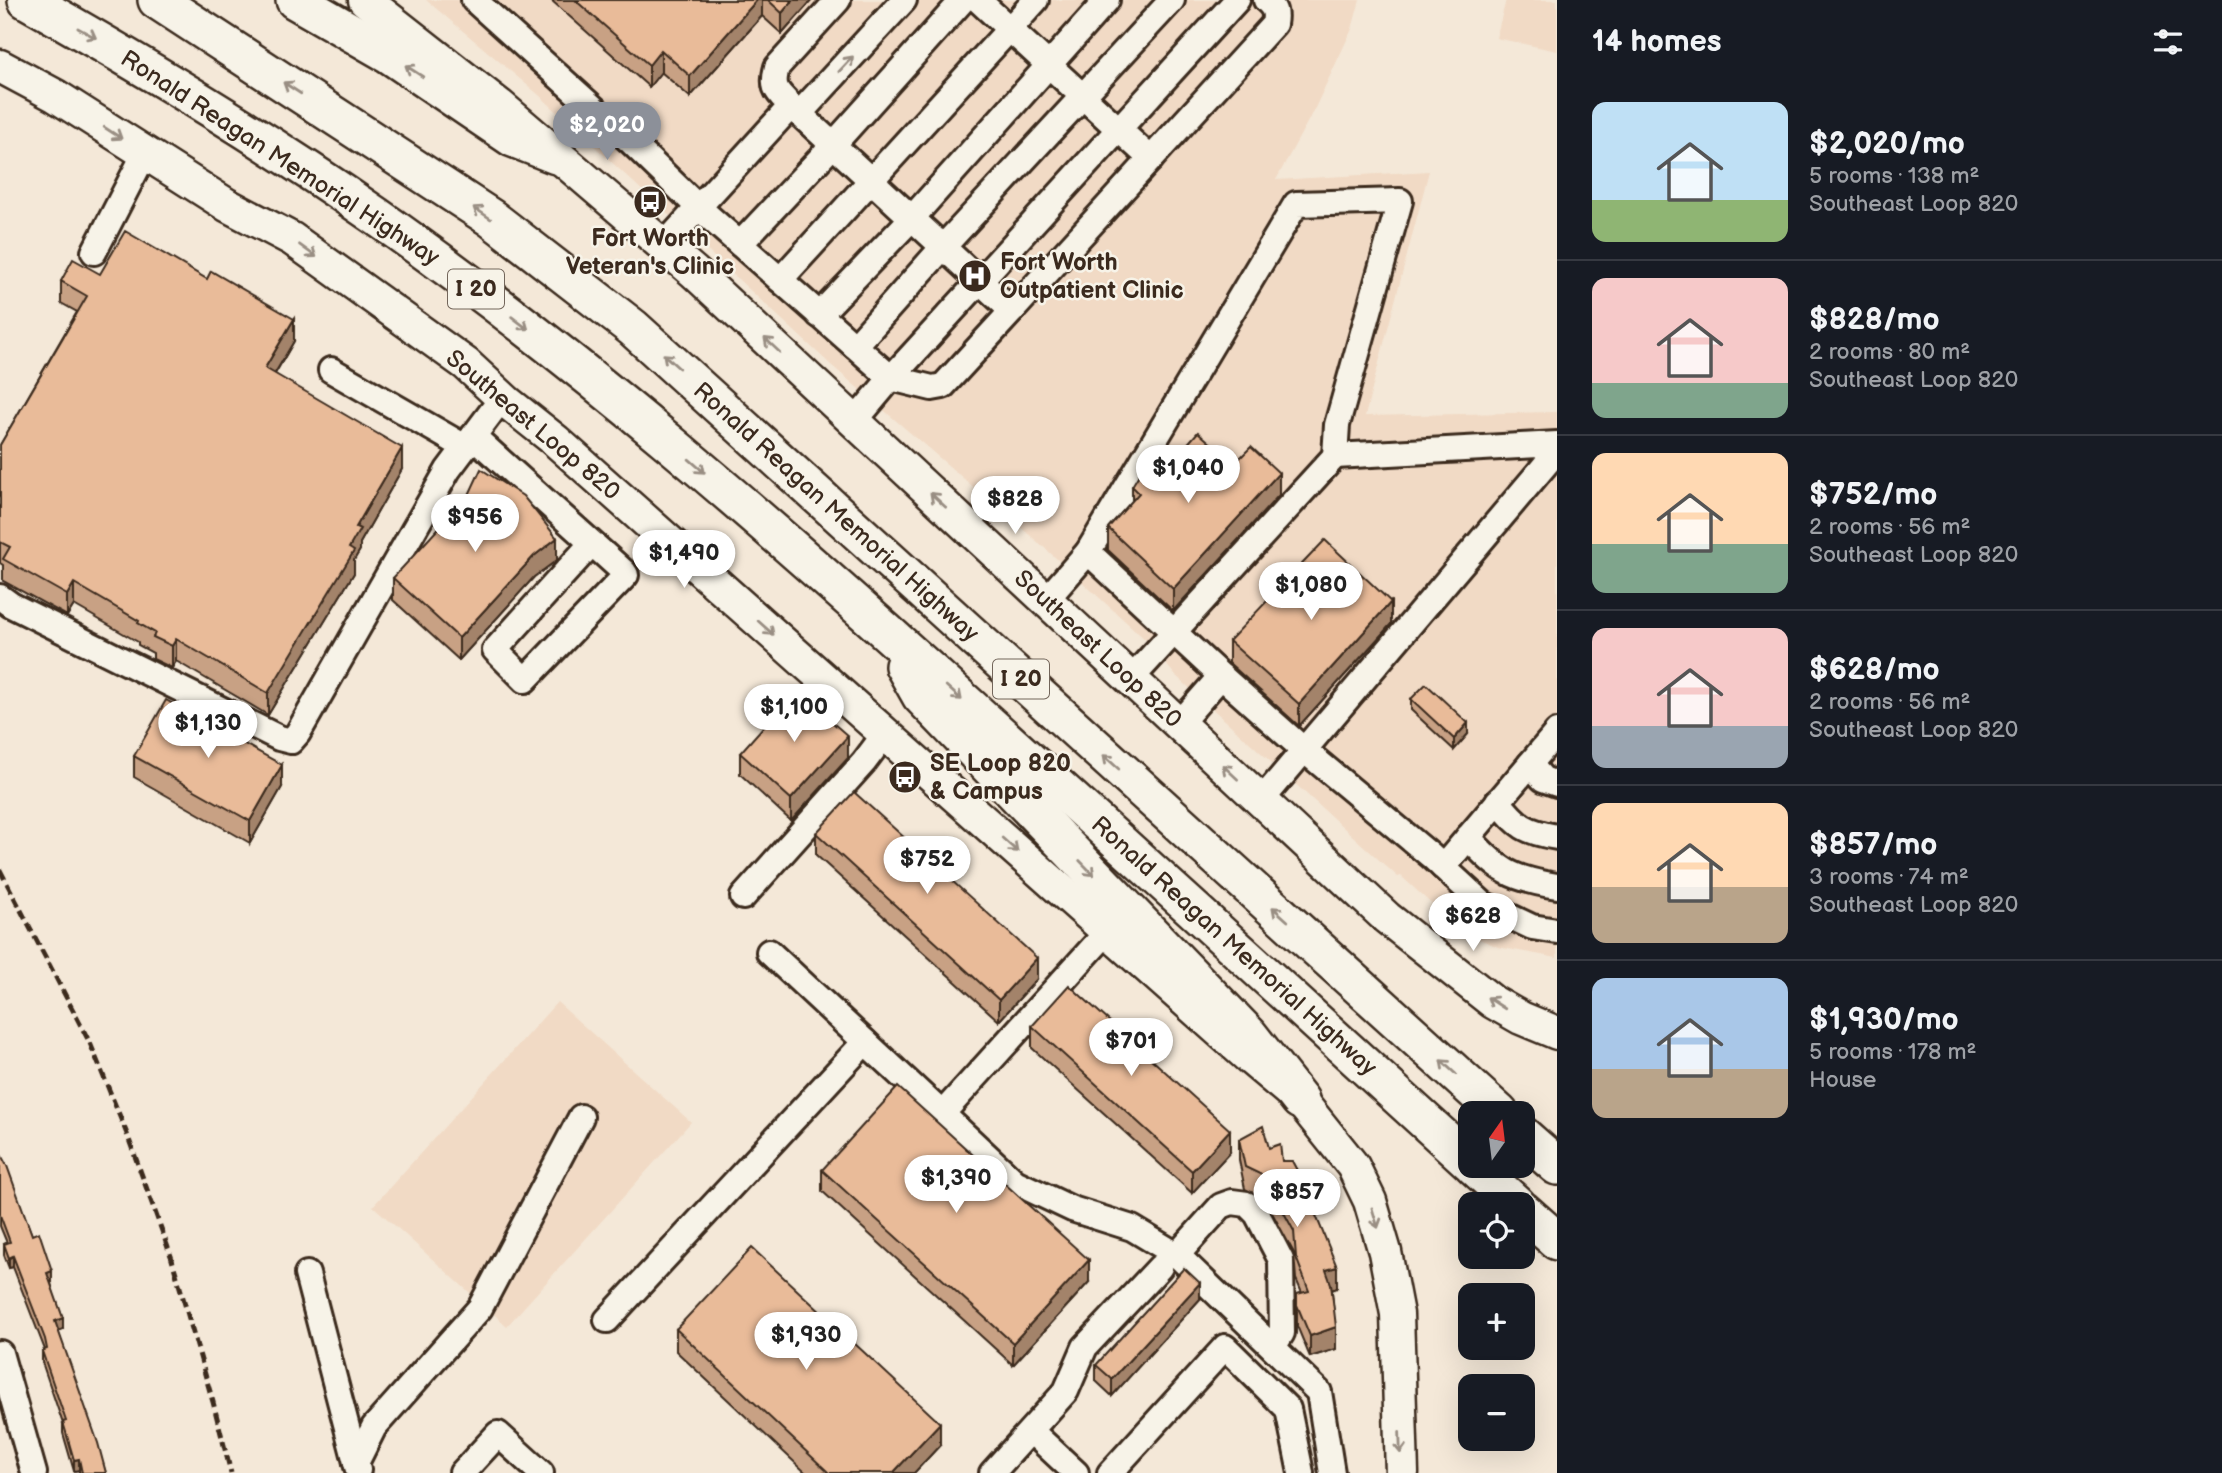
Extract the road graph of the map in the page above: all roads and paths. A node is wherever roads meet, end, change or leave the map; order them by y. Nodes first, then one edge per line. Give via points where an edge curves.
1 (27, 0) edge
2 (157, 0) edge
3 (295, 0) edge
4 (365, 0) edge
5 (474, 0) edge
6 (838, 0) edge
7 (904, 0) edge
8 (963, 0) edge
9 (978, 0) edge
10 (1036, 0) edge
11 (1107, 0) edge
12 (1171, 0) edge
13 (1237, 0) edge
14 (1266, 0) edge
15 (1010, 29) junction
16 (1049, 64) junction
17 (0, 66) edge
18 (0, 76) edge
19 (56, 96) junction
20 (1084, 97) junction
21 (795, 110) junction
22 (1120, 130) junction
23 (833, 145) junction
24 (145, 153) junction
25 (556, 155) junction
26 (1151, 159) junction
27 (870, 180) junction
28 (698, 207) junction
29 (912, 218) junction
30 (740, 244) junction
31 (664, 245) junction
32 (943, 247) junction
33 (94, 252) dead end
34 (780, 280) junction
35 (979, 280) junction
36 (1012, 311) junction
37 (819, 315) junction
38 (855, 346) junction
39 (331, 370) dead end
40 (891, 378) junction
41 (502, 398) junction
42 (854, 422) junction
43 (469, 442) junction
44 (1557, 444) edge
45 (1557, 451) edge
46 (1335, 456) junction
47 (592, 543) junction
48 (1088, 552) junction
49 (0, 597) edge
50 (1046, 600) junction
51 (886, 631) junction
52 (1175, 631) junction
53 (1221, 676) junction
54 (1130, 680) junction
55 (1179, 724) junction
56 (1557, 732) edge
57 (885, 734) junction
58 (1304, 750) junction
59 (1531, 764) junction
60 (1557, 784) edge
61 (1261, 801) junction
62 (1498, 802) junction
63 (1468, 837) junction
64 (1557, 837) edge
65 (1443, 867) junction
66 (1557, 886) edge
67 (743, 897) dead end
68 (1557, 931) edge
69 (1107, 932) junction
70 (769, 952) dead end
71 (1557, 1034) edge
72 (865, 1042) junction
73 (1300, 1100) junction
74 (1486, 1101) edge
75 (941, 1115) junction
76 (581, 1117) dead end
77 (1535, 1147) edge
78 (1458, 1151) edge
79 (1557, 1166) edge
80 (1487, 1178) edge
81 (1503, 1192) edge
82 (1535, 1222) edge
83 (1557, 1241) edge
84 (1168, 1261) junction
85 (307, 1274) dead end
86 (607, 1320) dead end
87 (1273, 1347) junction
88 (0, 1353) edge
89 (5, 1390) edge
90 (1031, 1431) junction
91 (357, 1468) edge
92 (34, 1473) edge
93 (462, 1473) edge
94 (541, 1473) edge
95 (992, 1473) edge
96 (1076, 1473) edge
97 (1110, 1473) edge
98 (1301, 1473) edge
99 (1332, 1473) edge
100 (1402, 1473) edge

1 -> 51 highway, Ronald Reagan Memorial Highway / I 20 via 260,139 450,270 632,410
74 -> 2 highway, Ronald Reagan Memorial Highway / I 20 via 634,328 491,218
25 -> 3 highway via 513,138 389,54
4 - 25 main road, Southeast Loop 820
5 - 28 street
6 - 21 street via 777,67 775,89
21 -> 7 street
8 - 23 street
9 - 15 street
10 - 15 street
11 - 16 street
12 - 20 street
13 - 22 street
14 - 26 street via 1276,14 1274,24
15 - 16 street
15 - 27 street
16 - 20 street
16 - 29 street
17 - 19 main road, Southeast Loop 820
18 - 19 main road, Southeast Loop 820
19 -> 24 main road, Southeast Loop 820
20 - 22 street
20 - 32 street
21 - 23 street
21 - 28 street
22 - 26 street
22 - 35 street
23 - 27 street
23 - 30 street
24 - 33 street
24 -> 41 main road, Southeast Loop 820 via 292,239 466,364
25 - 31 main road, Southeast Loop 820
26 - 36 street
27 - 29 street
27 - 34 street
28 - 30 street
28 - 31 street
29 - 32 street
29 - 37 street
30 - 34 street
42 -> 31 main road, Southeast Loop 820
32 - 35 street
32 - 38 street
34 - 37 street
35 - 36 street
35 - 40 street
36 - 40 street via 943,386 932,388
37 - 38 street
38 - 40 street
39 - 43 street
40 - 42 street
41 - 43 street
41 -> 57 main road, Southeast Loop 820
50 -> 42 main road, Southeast Loop 820
43 - 47 street
43 - 49 street via 448,470 291,741
44 - 46 street
45 - 58 street
46 - 48 street via 1337,425 1399,201 1296,204
46 - 52 street
47 - 47 street via 624,572 624,579 526,680 495,650
48 - 50 street
48 - 52 street
50 - 54 main road, Southeast Loop 820
51 -> 73 highway via 921,696 1248,1034
51 -> 78 highway, Ronald Reagan Memorial Highway / I 20
52 - 53 street
52 - 54 street
53 - 55 street
53 - 58 street
54 - 55 main road, Southeast Loop 820
61 -> 55 main road, Southeast Loop 820
56 - 59 street
57 - 67 street
57 -> 69 main road, Southeast Loop 820
58 - 61 street
58 - 65 street
59 - 60 street via 1543,779
59 - 62 street
71 -> 61 main road, Southeast Loop 820 via 1493,1002 1434,956
62 - 63 street
62 - 64 street via 1521,828
63 - 65 street
63 - 66 street via 1486,857 1516,878
65 - 68 street via 1483,904 1532,927
69 - 73 main road, Southeast Loop 820
69 - 75 street
70 - 72 street
72 - 75 street
72 - 86 street
73 -> 100 main road, Southeast Loop 820 via 1353,1166 1370,1200 1385,1252 1397,1314
75 - 84 street via 1014,1182 1072,1209 1132,1228
76 - 91 street via 480,1308 374,1427
77 - 79 highway
80 - 81 highway
82 - 83 highway
84 - 87 street
84 - 87 street via 1221,1206 1247,1204 1281,1261 1282,1333
84 - 90 street via 1085,1347 1066,1391
85 - 91 street
87 - 99 street via 1318,1392
88 - 89 street
89 - 92 street
90 - 95 street
90 - 96 street
93 - 94 street via 498,1434
97 - 98 street via 1225,1347 1288,1409

